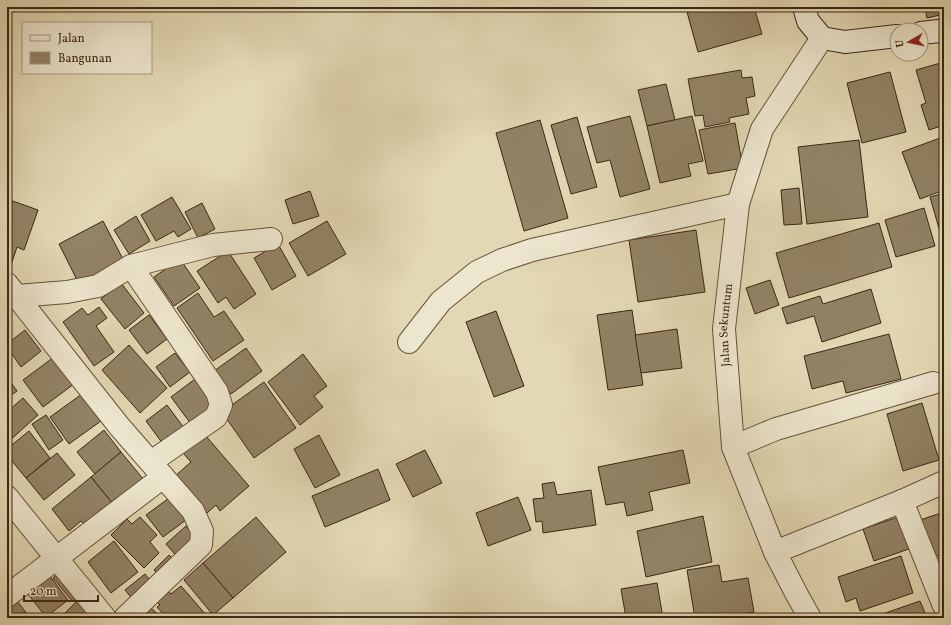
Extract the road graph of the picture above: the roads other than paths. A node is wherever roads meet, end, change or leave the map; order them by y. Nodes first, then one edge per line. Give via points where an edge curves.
1 (804, 7) edge
2 (929, 32) edge
3 (944, 32) edge
4 (889, 37) edge
5 (822, 38) junction
6 (738, 204) junction
7 (271, 239) dead end
8 (131, 266) junction
9 (10, 288) edge
10 (409, 342) dead end
11 (933, 383) dead end
12 (733, 447) junction
13 (157, 470) junction
14 (944, 482) edge
15 (7, 497) edge
16 (902, 501) junction
17 (775, 552) junction
18 (57, 559) junction
19 (7, 596) edge
20 (944, 606) edge
21 (104, 618) edge
22 (125, 618) edge
23 (810, 618) edge

1 - 5 street via 808,20
2 - 3 street
4 - 5 street via 845,42
5 - 6 street, Jalan Sekuntum via 762,129
6 - 10 street via 532,250 502,260 477,272 441,301
6 - 12 street, Jalan Sekuntum via 724,330
7 - 8 street via 213,245
8 - 9 street via 98,286 67,292
8 - 13 street via 217,392 221,405 216,417
9 - 13 street
11 - 12 street via 776,430
12 - 17 street, Jalan Sekuntum
13 - 18 street
13 - 22 street via 193,511 202,531 202,545
14 - 16 street
15 - 18 street
16 - 17 street
16 - 20 street
17 - 23 street, Jalan Sekuntum
18 - 19 street
18 - 21 street

